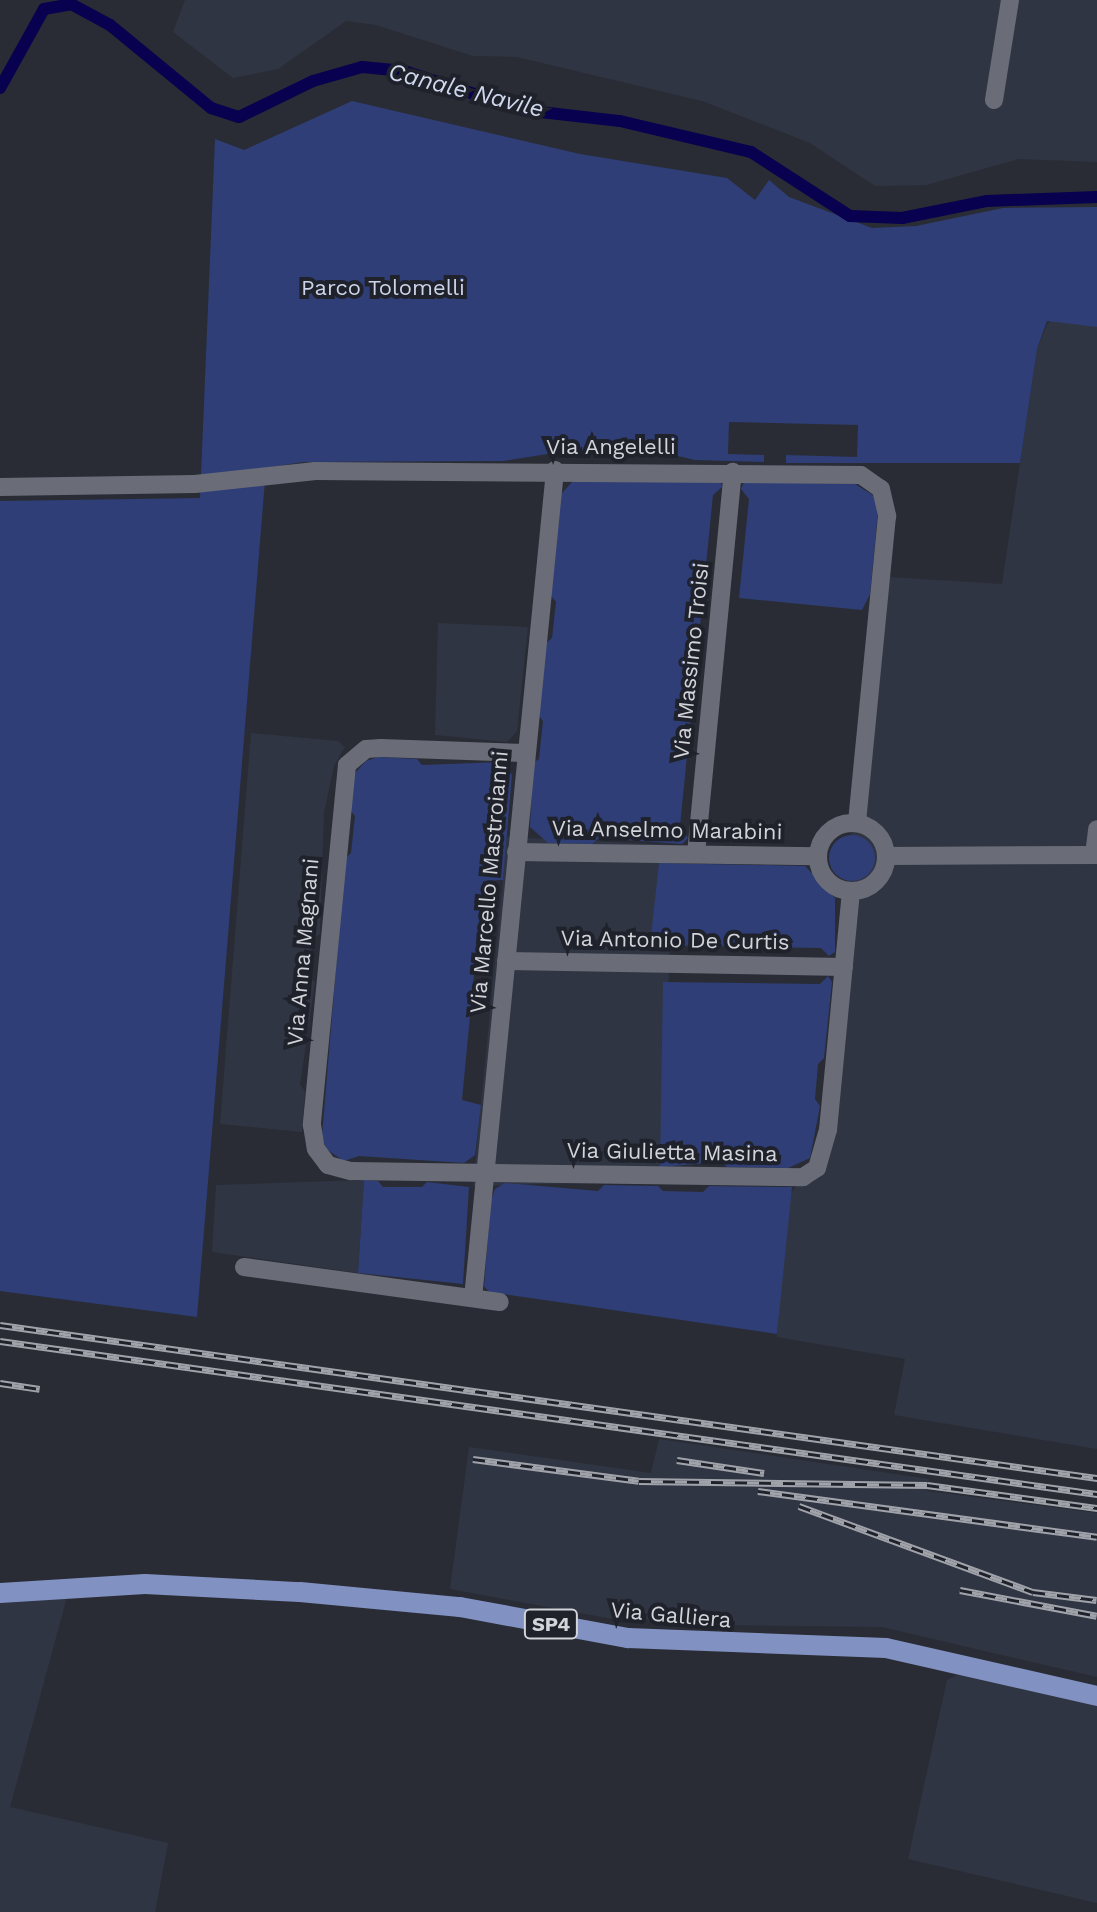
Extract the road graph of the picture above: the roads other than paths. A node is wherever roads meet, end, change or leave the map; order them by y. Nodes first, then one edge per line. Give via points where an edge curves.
1 (1010, 0) edge
2 (994, 100) dead end
3 (555, 470) junction
4 (733, 472) junction
5 (0, 487) edge
6 (525, 753) junction
7 (857, 823) junction
8 (1097, 829) edge
9 (516, 852) junction
10 (696, 854) junction
11 (1095, 855) edge
12 (817, 856) junction
13 (886, 856) junction
14 (851, 892) junction
15 (506, 961) junction
16 (844, 967) junction
17 (484, 1173) junction
18 (244, 1267) dead end
19 (473, 1298) junction
20 (500, 1302) dead end
21 (0, 1593) edge
22 (1097, 1696) edge

1 - 2 street
3 - 4 street, Via Angelelli
3 - 5 street, Via Angelelli via 315,471 195,484
3 - 6 street, Via Marcello Mastroianni
4 - 7 street, Via Angelelli via 861,475 886,499
4 - 10 street, Via Massimo Troisi
6 - 9 street, Via Marcello Mastroianni
6 - 17 street, Via Anna Magnani via 366,749 347,765 341,794 312,1125 316,1149 339,1170
7 - 12 street via 827,834
7 - 13 street via 875,832
8 - 11 street
9 - 10 street, Via Anselmo Marabini
9 - 15 street, Via Marcello Mastroianni
10 - 12 street, Via Anselmo Marabini
11 - 13 street
12 - 14 street via 828,882
13 - 14 street via 872,885
14 - 16 street, Via Giulietta Masina
15 - 16 street, Via Antonio De Curtis
15 - 17 street, Via Marcello Mastroianni
16 - 17 street, Via Giulietta Masina via 828,1130 817,1168 803,1177
17 - 19 street, Via Marcello Mastroianni
18 - 19 street
19 - 20 street
21 - 22 main road, Via Galliera / SP4 via 145,1584 460,1607 634,1639 886,1648

